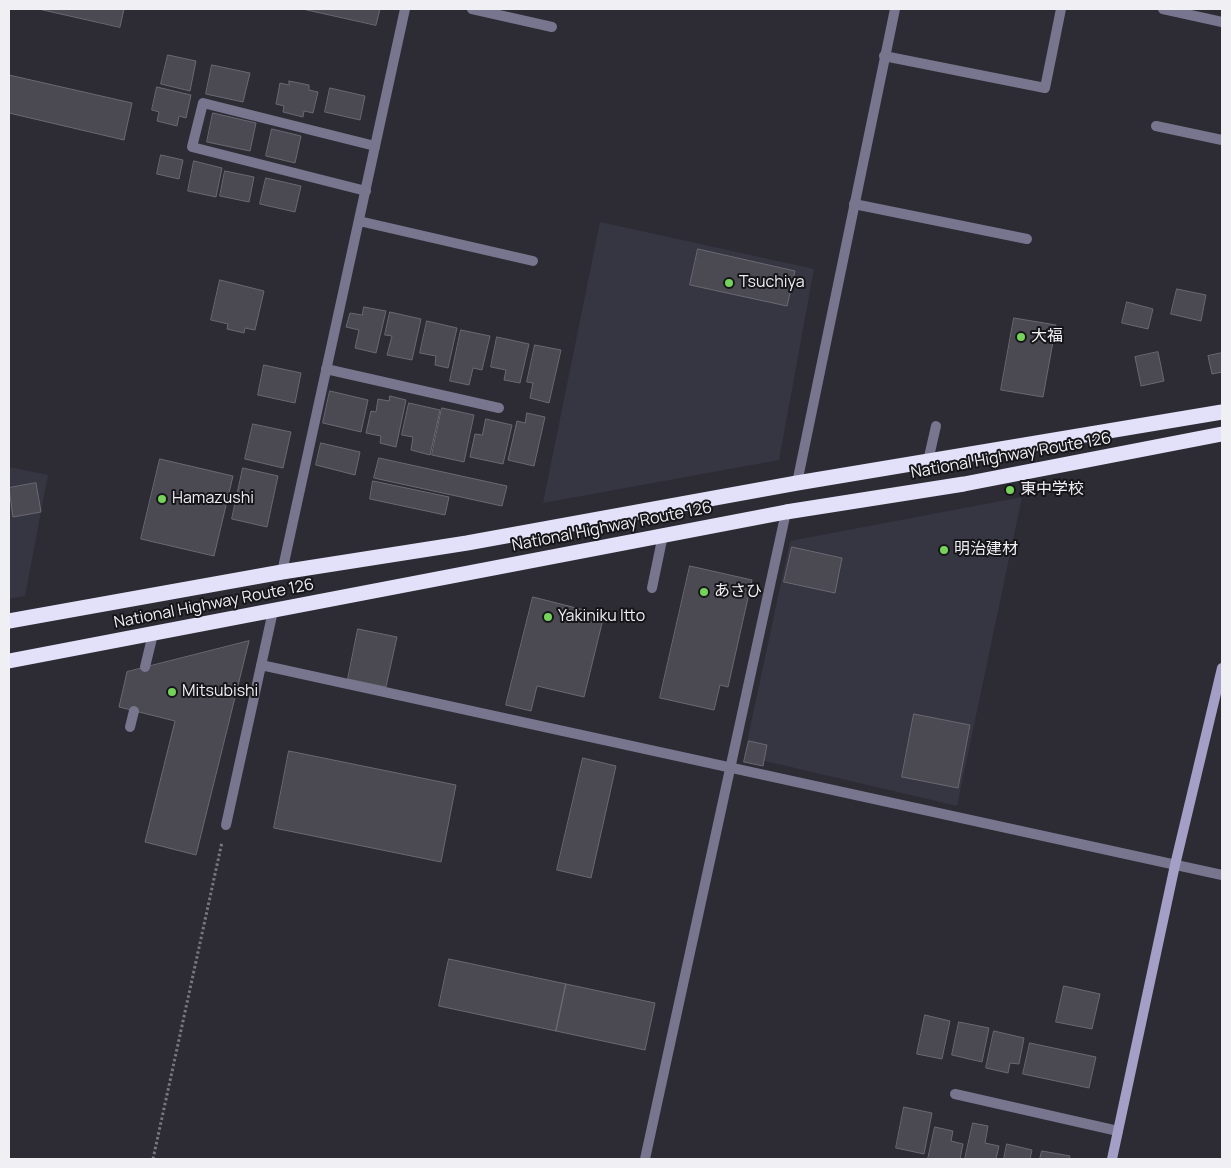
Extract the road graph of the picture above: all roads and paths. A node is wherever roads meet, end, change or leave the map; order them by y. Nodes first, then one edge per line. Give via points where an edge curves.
1 (405, 9) edge
2 (472, 9) edge
3 (894, 9) edge
4 (1061, 9) edge
5 (1163, 9) edge
6 (1222, 22) edge
7 (552, 27) dead end
8 (884, 56) junction
9 (1156, 126) dead end
10 (1222, 140) edge
11 (376, 146) junction
12 (366, 191) junction
13 (854, 204) junction
14 (359, 221) junction
15 (1026, 239) dead end
16 (533, 261) dead end
17 (326, 370) junction
18 (499, 408) dead end
19 (1222, 412) edge
20 (936, 426) dead end
21 (1222, 434) edge
22 (928, 461) junction
23 (797, 483) junction
24 (786, 512) junction
25 (663, 535) junction
26 (282, 572) junction
27 (652, 588) dead end
28 (273, 611) junction
29 (9, 621) edge
30 (153, 634) junction
31 (9, 660) edge
32 (261, 665) junction
33 (145, 667) dead end
34 (1222, 668) edge
35 (134, 711) dead end
36 (130, 727) dead end
37 (730, 767) junction
38 (226, 824) joint
39 (1176, 864) junction
40 (1222, 875) edge
41 (955, 1094) dead end
42 (1118, 1131) junction
43 (153, 1159) edge
44 (644, 1159) edge
45 (1112, 1159) edge

1 - 11 street
2 - 7 street
3 - 8 street
4 - 8 street via 1045,88
5 - 6 street
8 - 13 street
9 - 10 street
11 - 12 street
11 - 12 street via 203,103 192,147
12 - 14 street
13 - 15 street
13 - 23 street
14 - 16 street
14 - 17 street
17 - 18 street
17 - 26 street
19 - 22 highway, National Highway Route 126
20 - 22 street
21 - 24 highway, National Highway Route 126 via 964,484
22 - 23 highway, National Highway Route 126
23 - 26 highway, National Highway Route 126 via 467,543
24 - 25 highway, National Highway Route 126
24 - 37 street
25 - 27 street
25 - 28 highway, National Highway Route 126
26 - 29 highway, National Highway Route 126
28 - 30 highway, National Highway Route 126
28 - 32 street
30 - 31 highway, National Highway Route 126
30 - 33 street
32 - 37 street
32 - 38 street
34 - 39 street
35 - 36 street
37 - 39 street
37 - 44 street
38 - 43 path
39 - 40 street
39 - 42 street
41 - 42 street
42 - 45 street

